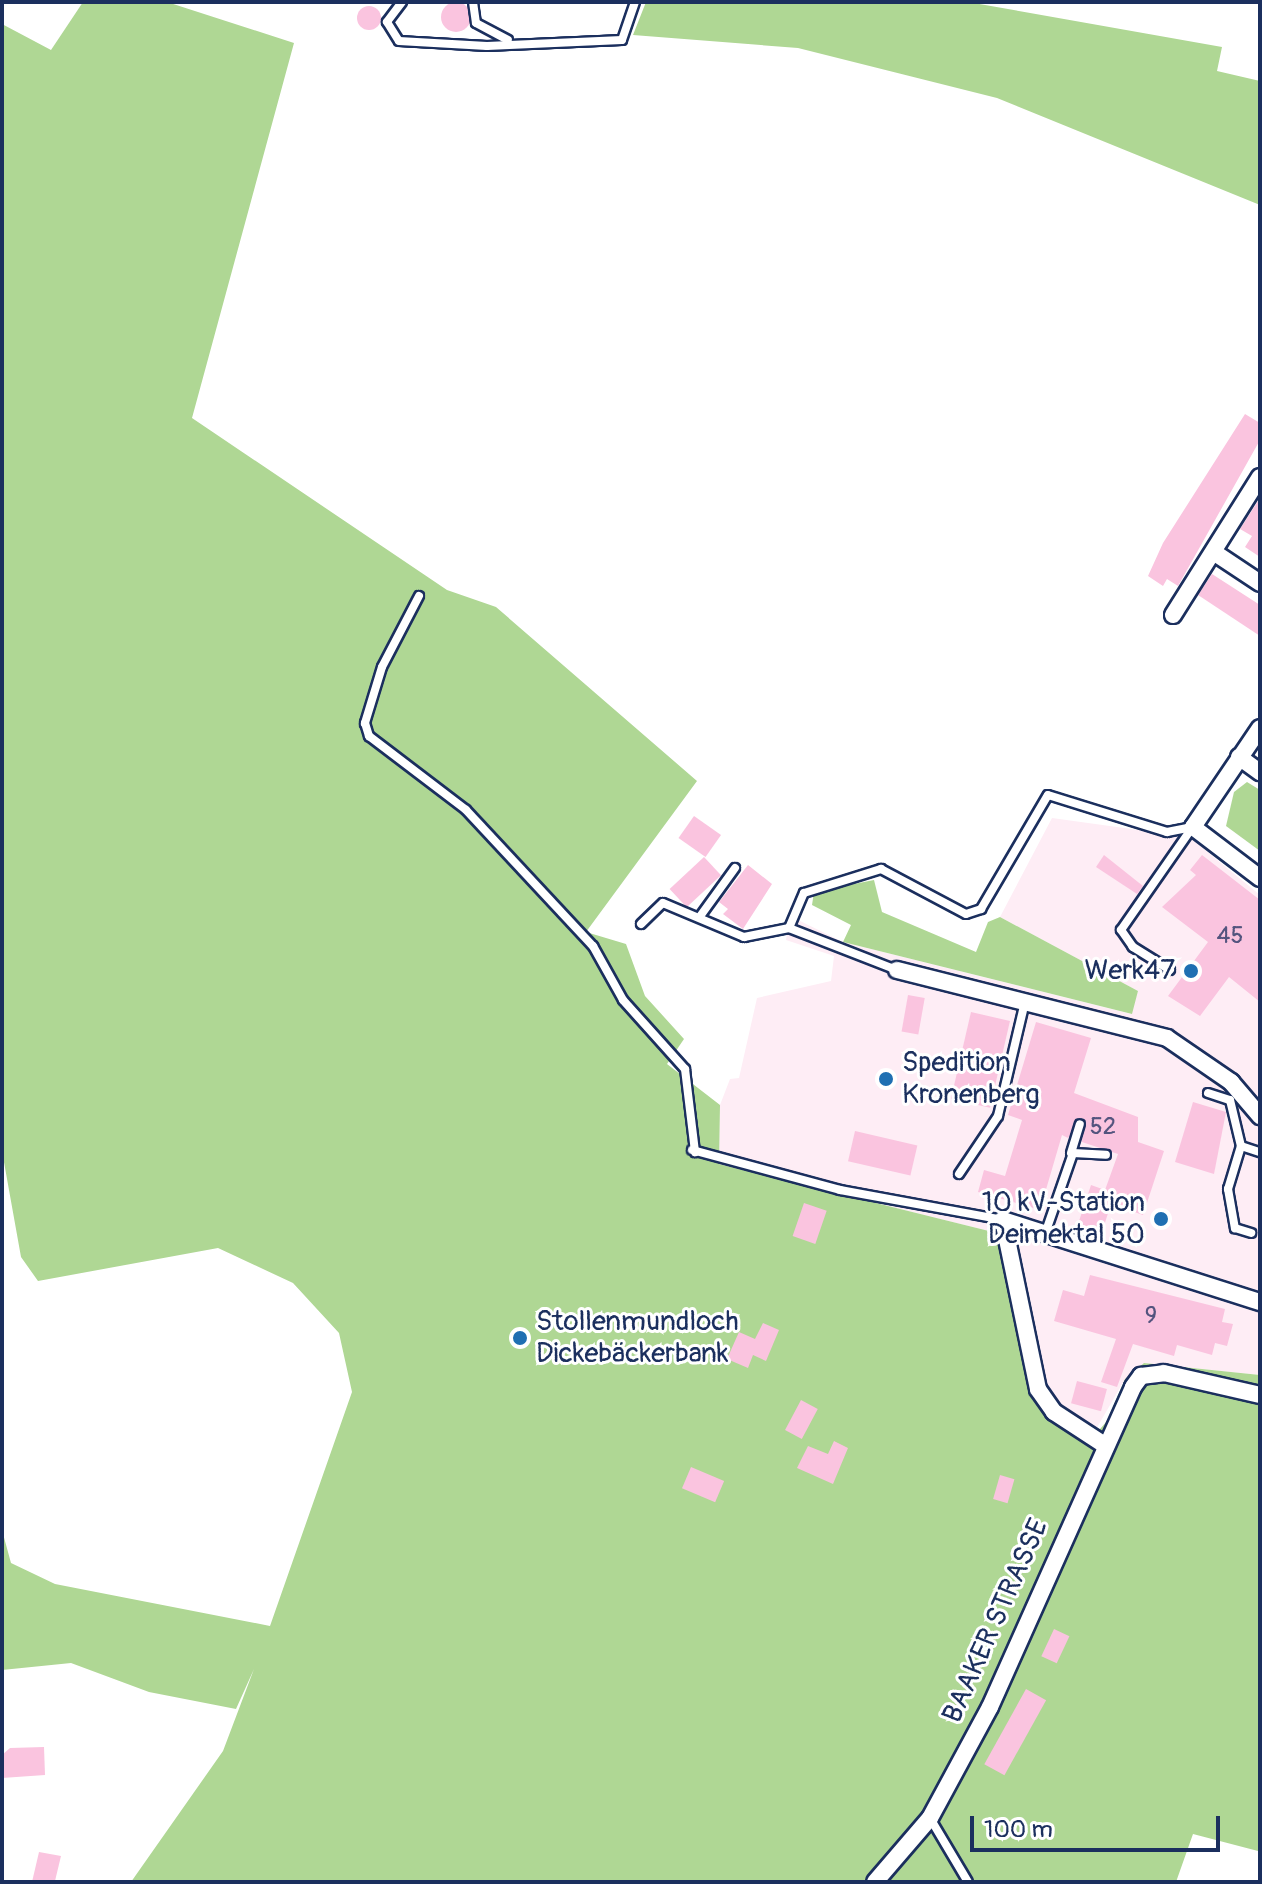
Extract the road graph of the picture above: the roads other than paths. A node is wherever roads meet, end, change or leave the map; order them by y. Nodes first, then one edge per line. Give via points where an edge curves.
1 (402, 2) edge
2 (473, 2) edge
3 (635, 2) edge
4 (508, 41) junction
5 (1260, 477) edge
6 (1215, 553) junction
7 (1260, 583) edge
8 (419, 596) dead end
9 (1173, 615) dead end
10 (1260, 728) edge
11 (1239, 757) junction
12 (1260, 772) edge
13 (1193, 827) junction
14 (735, 868) dead end
15 (1260, 878) edge
16 (701, 915) junction
17 (641, 924) dead end
18 (789, 928) junction
19 (897, 970) joint
20 (1170, 970) dead end
21 (1025, 1002) junction
22 (1208, 1093) dead end
23 (1260, 1116) edge
24 (1080, 1124) dead end
25 (1241, 1146) junction
26 (1260, 1152) edge
27 (1106, 1155) dead end
28 (1070, 1157) junction
29 (959, 1174) dead end
30 (1003, 1220) junction
31 (1046, 1231) junction
32 (1251, 1233) dead end
33 (1260, 1302) edge
34 (1260, 1395) edge
35 (1103, 1444) junction
36 (930, 1818) junction
37 (875, 1882) edge
38 (968, 1882) edge

1 - 4 lane via 387,22 399,41
2 - 4 lane via 476,23
3 - 4 lane via 622,40
5 - 6 street
6 - 7 street
6 - 9 street
8 - 30 lane via 382,667 365,723 369,736 466,810 593,946 623,1000 685,1069 692,1150 840,1190
10 - 11 street
11 - 12 street
11 - 13 street
13 - 15 street
13 - 18 lane via 1167,832 1048,795 981,909 966,914 881,869 804,893
13 - 20 lane via 1121,930 1133,947
14 - 16 lane
16 - 17 lane via 663,903
16 - 18 lane via 744,937
18 - 19 lane
19 - 21 street
21 - 23 street via 1167,1038 1231,1082
21 - 29 lane via 998,1116
22 - 25 lane via 1238,1112
24 - 28 lane
25 - 26 lane
25 - 32 lane via 1228,1189 1235,1228
27 - 28 lane via 1083,1148
28 - 31 lane
30 - 31 street
30 - 35 street via 1038,1389 1054,1412
31 - 33 street
34 - 35 street, BAAKER STRASSE via 1164,1373 1141,1376
35 - 36 street, BAAKER STRASSE via 1093,1483 1070,1518 990,1707
36 - 37 street, BAAKER STRASSE
36 - 38 lane

